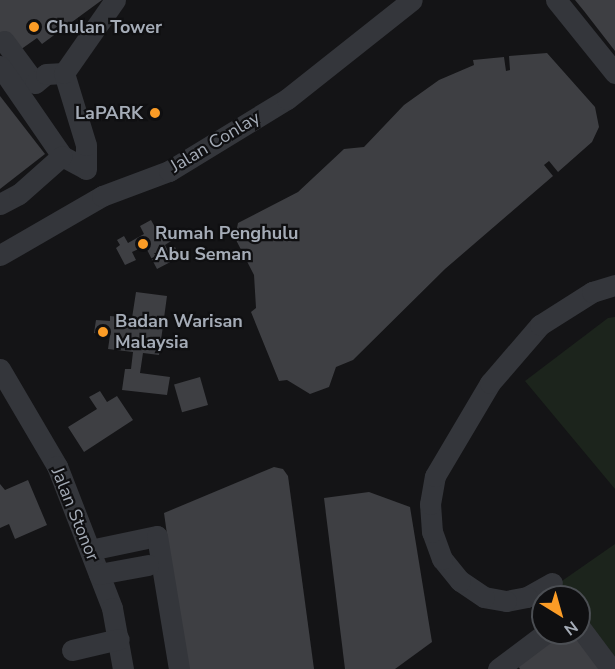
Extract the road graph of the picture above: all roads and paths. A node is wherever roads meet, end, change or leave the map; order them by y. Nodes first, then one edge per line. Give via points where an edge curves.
1 (115, 0) edge
2 (412, 0) edge
3 (556, 0) edge
4 (4, 41) dead end
5 (0, 66) edge
6 (64, 73) junction
7 (615, 73) edge
8 (62, 156) junction
9 (86, 169) junction
10 (102, 196) junction
11 (0, 204) edge
12 (2, 249) edge
13 (615, 285) edge
14 (0, 369) edge
15 (142, 539) junction
16 (90, 550) junction
17 (148, 565) junction
18 (99, 574) junction
19 (552, 583) dead end
20 (119, 639) junction
21 (591, 642) edge
22 (531, 645) edge
23 (72, 650) dead end
24 (506, 666) edge
25 (123, 669) edge
26 (164, 669) edge
27 (179, 669) edge
28 (611, 669) edge

1 - 6 street
2 - 10 street, Jalan Conlay via 287,99 169,171
3 - 7 street
4 - 6 street via 35,83 46,74
5 - 8 street
6 - 9 street via 86,145
8 - 9 street
8 - 11 street via 19,194
9 - 10 street
10 - 12 street, Jalan Conlay
13 - 19 street via 591,292 540,325 490,383 435,476 430,504 432,532 442,559 460,581 484,597 506,601 527,597
14 - 16 street, Jalan Stonor via 45,443
15 - 16 street
15 - 17 street
15 - 27 street via 157,536
16 - 18 street, Jalan Stonor
17 - 18 street
17 - 26 street
18 - 20 street, Jalan Stonor
20 - 23 street
20 - 25 street, Jalan Stonor
21 - 28 street
22 - 24 street

